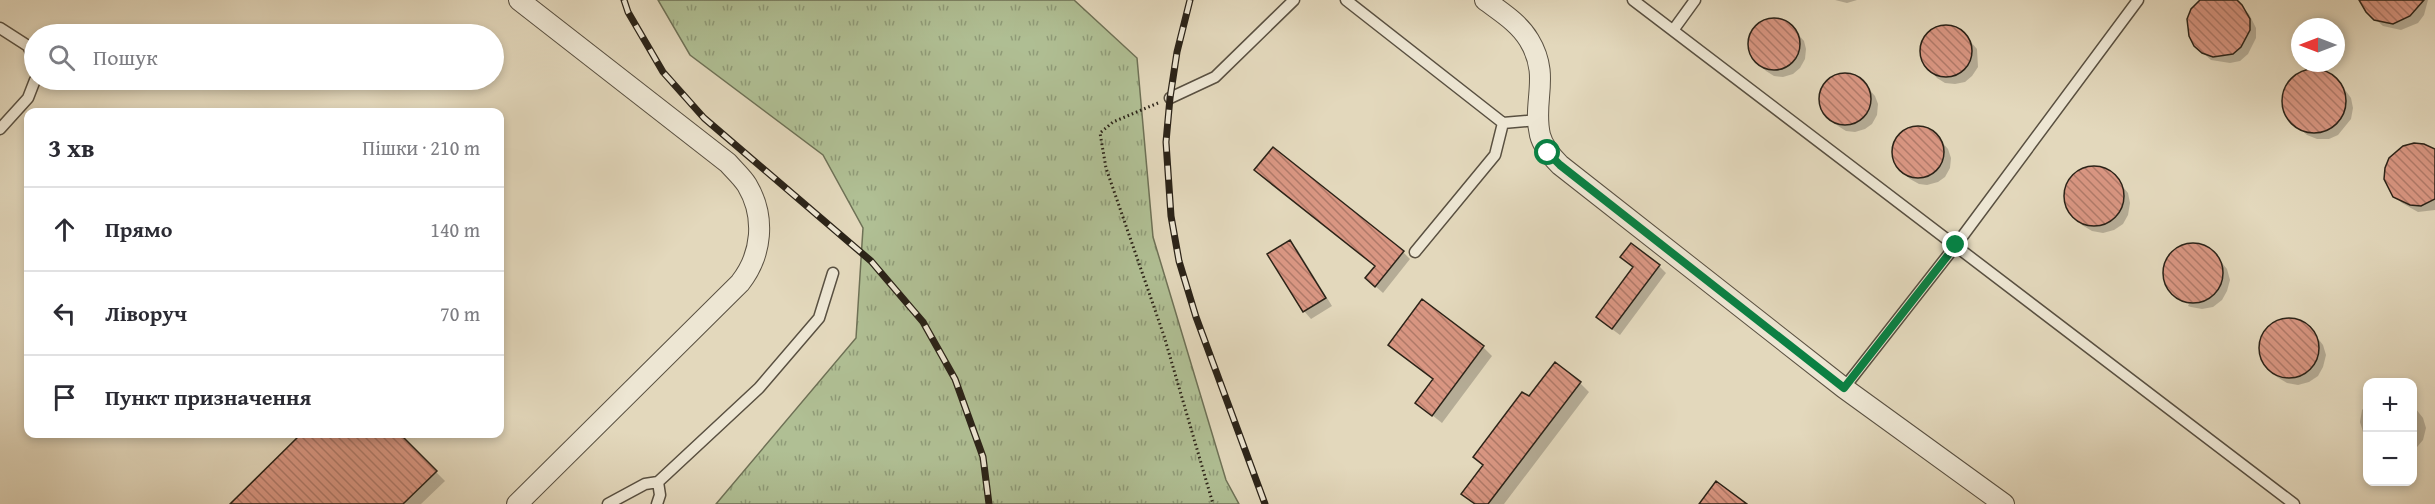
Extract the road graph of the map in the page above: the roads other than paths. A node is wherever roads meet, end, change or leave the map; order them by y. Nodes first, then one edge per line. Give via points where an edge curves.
1 (519, 0) edge
2 (1294, 0) edge
3 (1346, 0) edge
4 (1485, 0) edge
5 (1633, 0) edge
6 (1695, 0) edge
7 (2138, 0) edge
8 (0, 28) edge
9 (1674, 29) junction
10 (24, 43) edge
11 (31, 90) edge
12 (1170, 98) road end
13 (1538, 120) junction
14 (1503, 123) junction
15 (0, 129) edge
16 (1956, 245) junction
17 (1415, 252) dead end
18 (833, 273) dead end
19 (1844, 388) junction
20 (658, 482) junction
21 (517, 504) edge
22 (608, 504) edge
23 (657, 504) edge
24 (2004, 504) edge
25 (2294, 504) edge

1 - 21 street via 728,163 747,185 758,212 759,241 751,268 740,283
2 - 12 lane via 1215,77
3 - 14 lane
4 - 13 street via 1519,26 1537,57 1541,91
5 - 9 lane
6 - 9 lane
7 - 16 lane
8 - 10 lane
9 - 16 lane
11 - 15 lane
13 - 14 lane
13 - 19 street via 1540,137 1560,165
14 - 17 lane via 1495,155
16 - 19 lane
16 - 25 lane
18 - 20 lane via 819,318 759,388
19 - 24 street
20 - 22 lane via 645,484
20 - 23 lane

